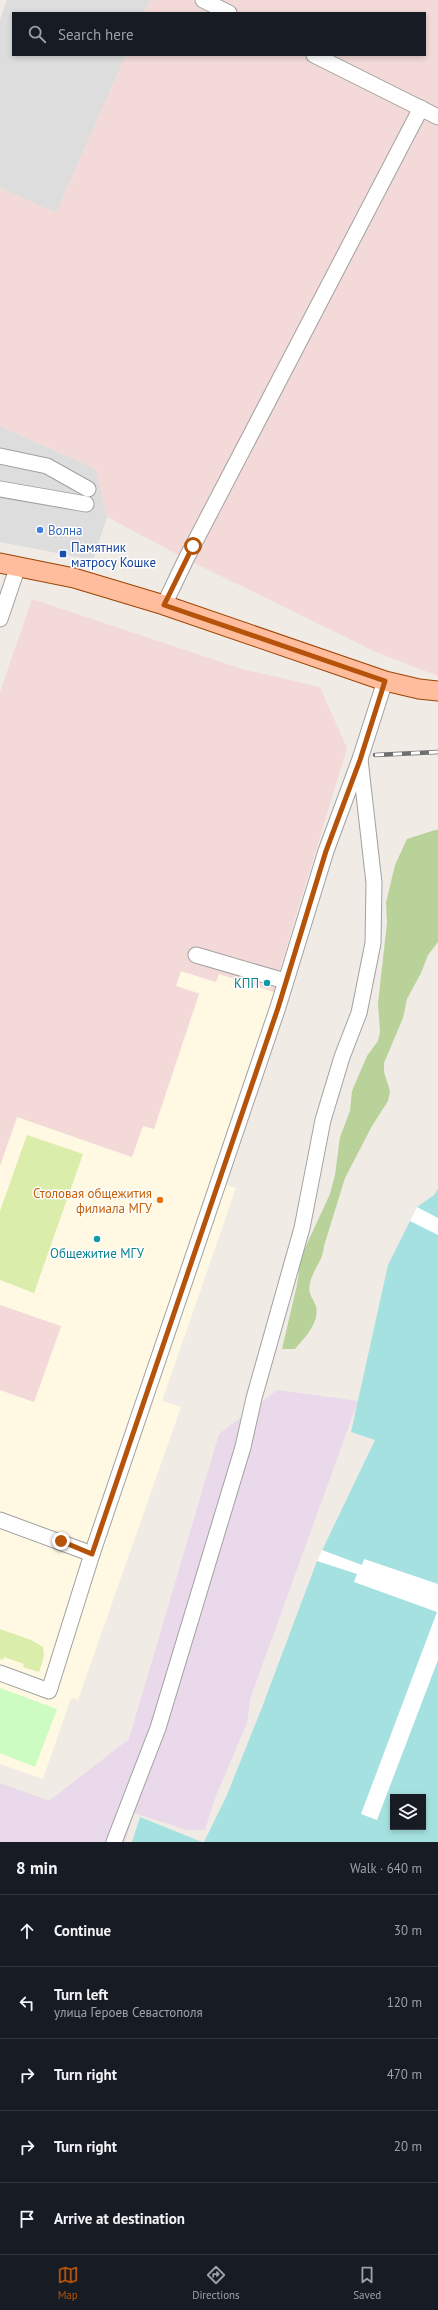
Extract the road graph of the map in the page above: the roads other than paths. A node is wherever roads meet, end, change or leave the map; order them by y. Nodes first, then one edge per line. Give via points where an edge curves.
1 (203, 0) edge
2 (227, 12) edge
3 (316, 56) edge
4 (421, 108) junction
5 (438, 117) edge
6 (0, 456) edge
7 (0, 489) edge
8 (9, 565) edge
9 (164, 605) junction
10 (0, 619) edge
11 (385, 681) junction
12 (438, 691) edge
13 (360, 760) junction
14 (196, 955) dead end
15 (285, 981) junction
16 (0, 1520) edge
17 (92, 1554) junction
18 (0, 1673) edge
19 (114, 1842) edge

1 - 2 street
3 - 4 street
4 - 5 street
4 - 9 street
6 - 7 street via 47,466 87,496
8 - 9 main road via 74,578
8 - 10 street
9 - 11 main road
11 - 12 main road
11 - 13 street
13 - 15 street via 326,851
13 - 19 street via 374,884 373,943 359,1013 342,1057 323,1120 302,1228 254,1398 243,1447 158,1728
14 - 15 street
15 - 17 street
16 - 17 street
17 - 18 street via 49,1691

